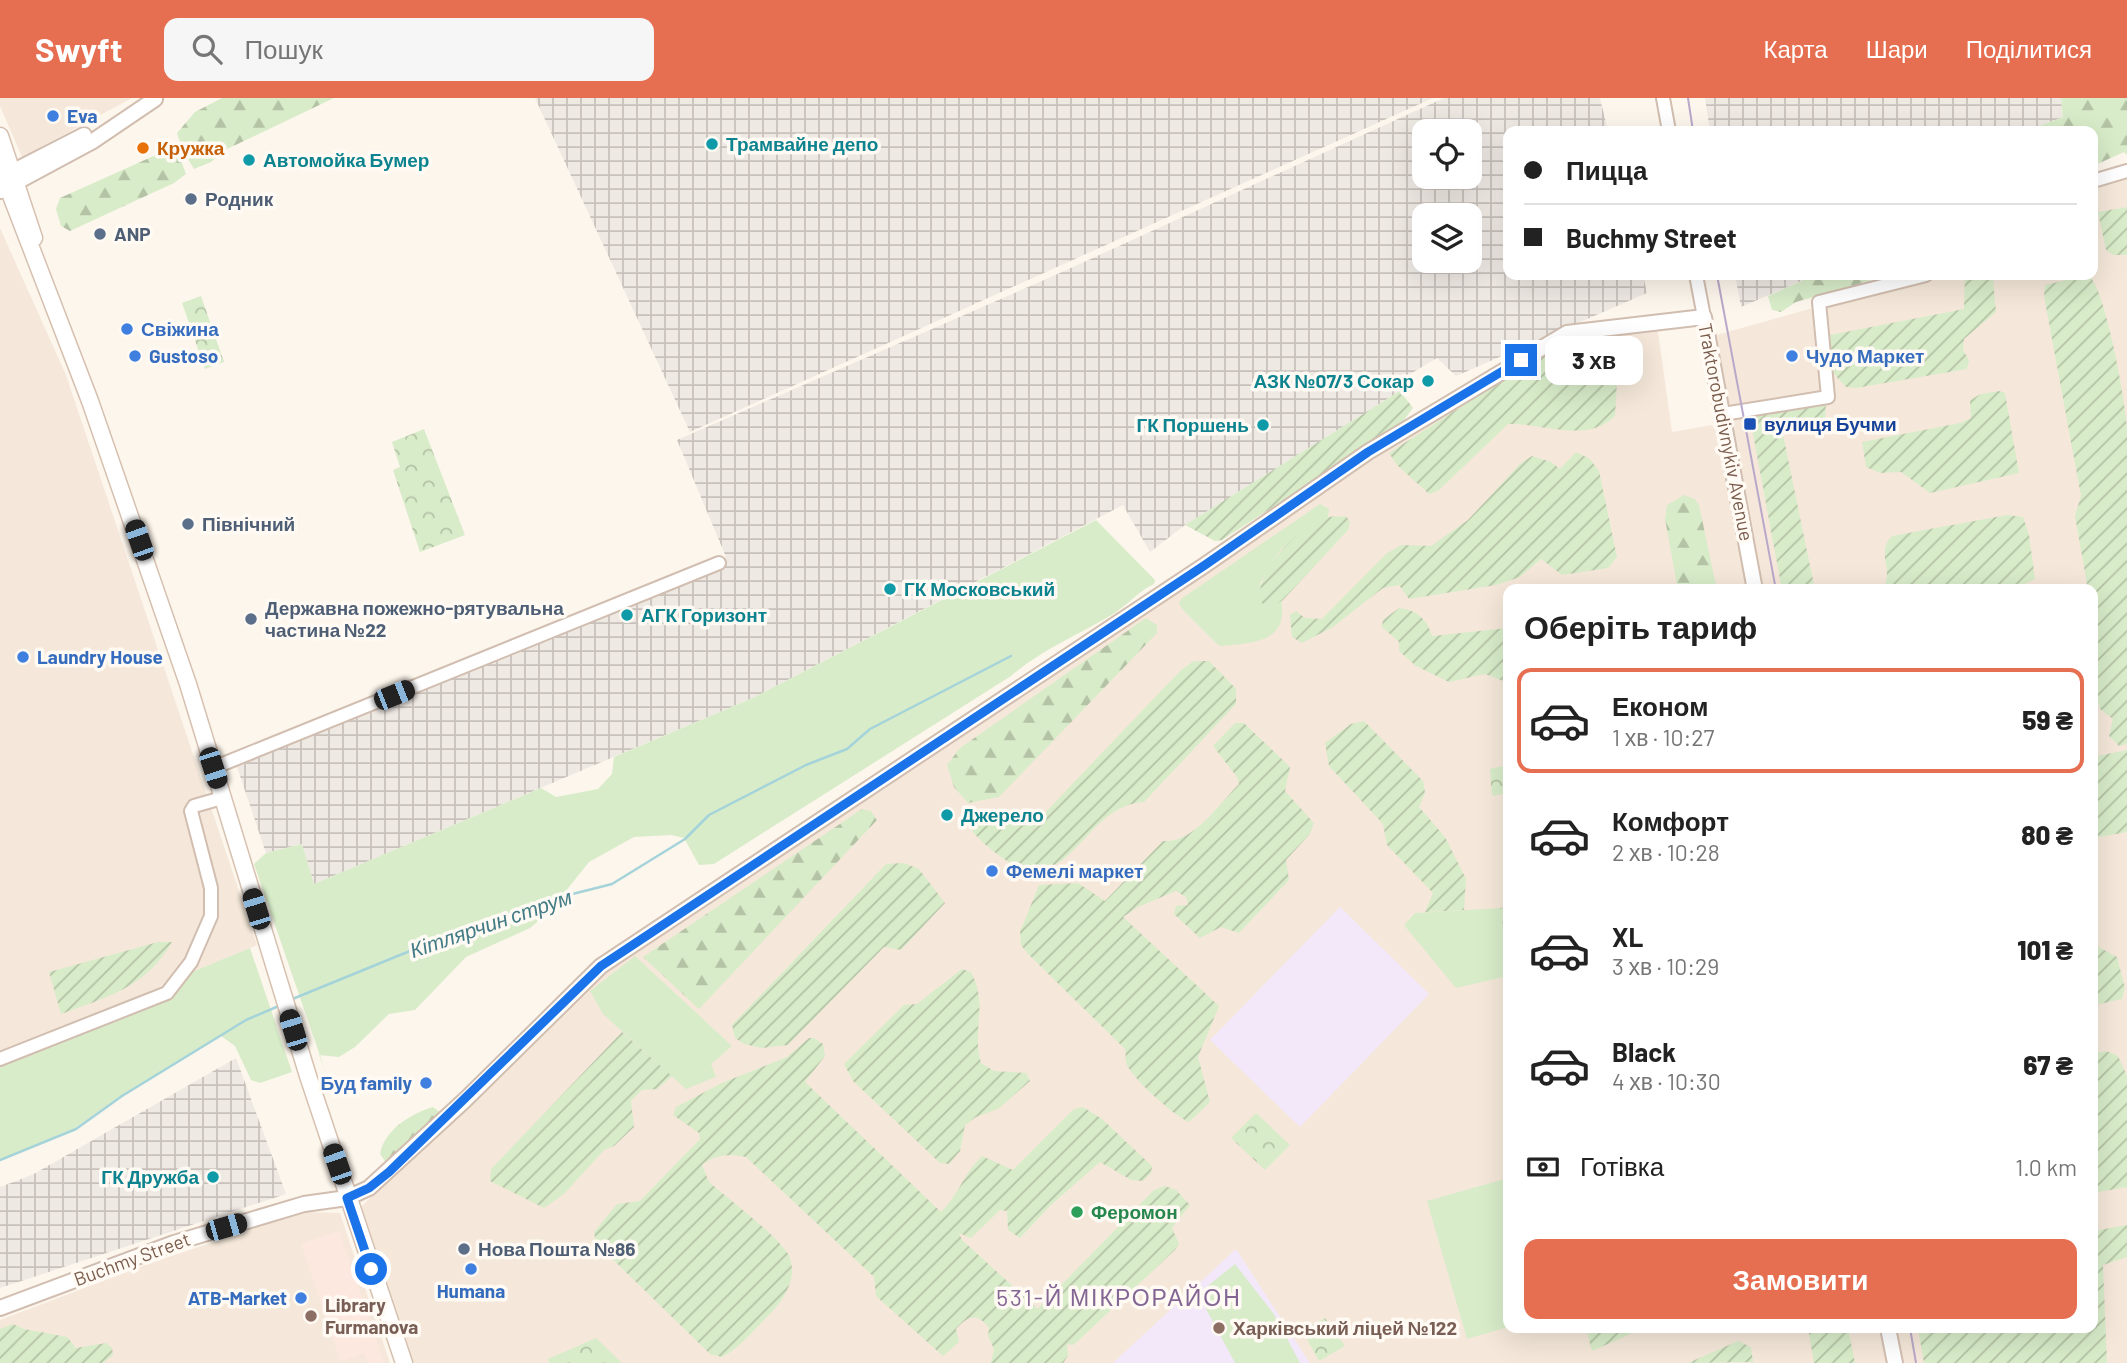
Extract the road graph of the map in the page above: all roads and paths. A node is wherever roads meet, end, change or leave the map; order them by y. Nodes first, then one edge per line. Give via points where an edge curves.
1 (156, 98) edge
2 (1663, 98) edge
3 (1668, 126) edge
4 (0, 136) edge
5 (2127, 171) edge
6 (6, 179) edge
7 (2098, 180) edge
8 (1697, 280) edge
9 (1906, 280) edge
10 (1704, 317) junction
11 (1723, 414) junction
12 (719, 563) dead end
13 (1754, 584) edge
14 (213, 768) junction
15 (222, 798) junction
16 (0, 1059) edge
17 (347, 1198) junction
18 (0, 1308) edge
19 (1889, 1333) edge
20 (404, 1363) edge
21 (1895, 1363) edge

1 - 6 street via 93,141
2 - 3 street
4 - 6 main road
5 - 7 street
6 - 14 main road via 139,540
8 - 10 street, Traktorobudivnykiv Avenue
9 - 11 street via 1819,302 1828,397
10 - 11 street, Traktorobudivnykiv Avenue
10 - 17 street, Buchmy Street via 1567,333 1406,427 601,966 389,1172
11 - 13 street, Traktorobudivnykiv Avenue
12 - 14 street
14 - 15 main road
15 - 16 street via 191,811 211,888 211,916 191,962 167,993
15 - 17 main road
17 - 18 street, Buchmy Street via 304,1204 174,1242
17 - 20 main road
19 - 21 street

